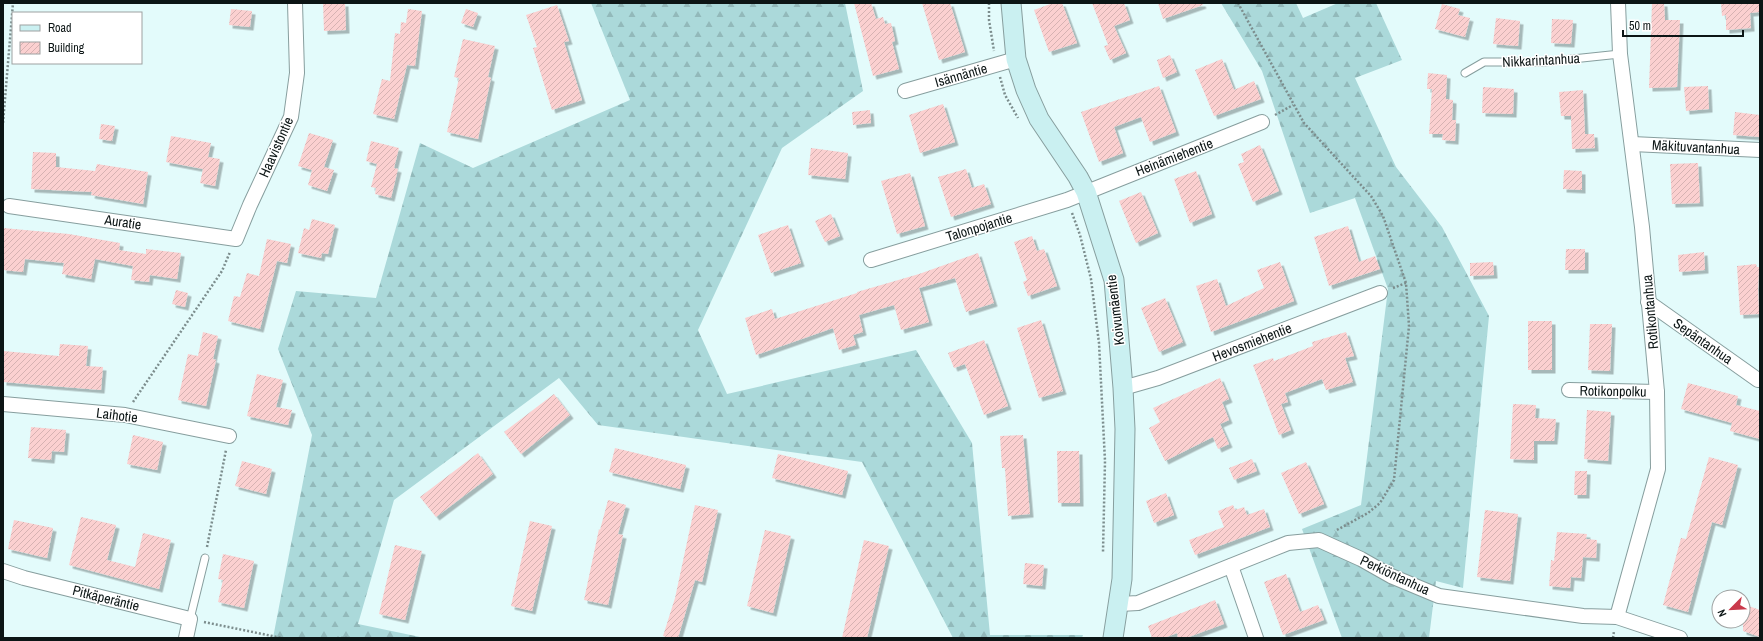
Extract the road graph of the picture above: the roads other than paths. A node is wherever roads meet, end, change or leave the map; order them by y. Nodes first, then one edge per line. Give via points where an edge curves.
1 (295, 3) edge
2 (1012, 3) edge
3 (1618, 3) edge
4 (1620, 54) junction
5 (1016, 59) junction
6 (1465, 73) dead end
7 (905, 91) dead end
8 (1262, 122) road end
9 (1632, 144) junction
10 (1760, 150) edge
11 (1086, 192) junction
12 (9, 206) dead end
13 (236, 239) joint
14 (871, 260) dead end
15 (1380, 293) dead end
16 (1648, 302) junction
17 (1758, 380) dead end
18 (1123, 388) junction
19 (1568, 390) dead end
20 (1657, 392) junction
21 (3, 404) edge
22 (229, 436) road end
23 (205, 558) road end
24 (1231, 566) junction
25 (3, 571) edge
26 (1120, 604) junction
27 (1617, 617) junction
28 (190, 619) junction
29 (186, 638) edge
30 (1113, 638) edge
31 (1256, 638) edge
32 (1680, 638) edge

1 - 13 street, Haavistontie via 297,73 291,117
2 - 5 street, Koivumäentie
3 - 4 street, Rotikontanhua
4 - 6 lane, Nikkarintanhua via 1544,62 1484,62
4 - 9 street, Rotikontanhua
5 - 7 street, Isännäntie
5 - 11 street, Koivumäentie via 1026,90 1040,119
8 - 11 street, Heinämiehentie
9 - 10 street, Mäkituvantanhua
9 - 16 street, Rotikontanhua
11 - 14 street, Talonpojantie
11 - 18 street, Koivumäentie via 1114,280
12 - 13 street, Auratie
15 - 18 street, Hevosmiehentie via 1158,378
16 - 17 street, Sepäntanhua
16 - 20 street, Rotikontanhua
18 - 26 street, Koivumäentie via 1124,511
19 - 20 street, Rotikonpolku
20 - 27 street, Rotikontanhua via 1658,469
21 - 22 street, Laihotie via 125,415
23 - 28 lane
24 - 26 street, Perkiöntanhua via 1138,603
24 - 27 street, Perkiöntanhua via 1288,543 1319,540 1391,576 1440,596 1567,614
24 - 31 street
25 - 28 street, Pitkäperäntie
26 - 30 street, Koivumäentie
27 - 32 street, Perkiöntanhua
28 - 29 street

